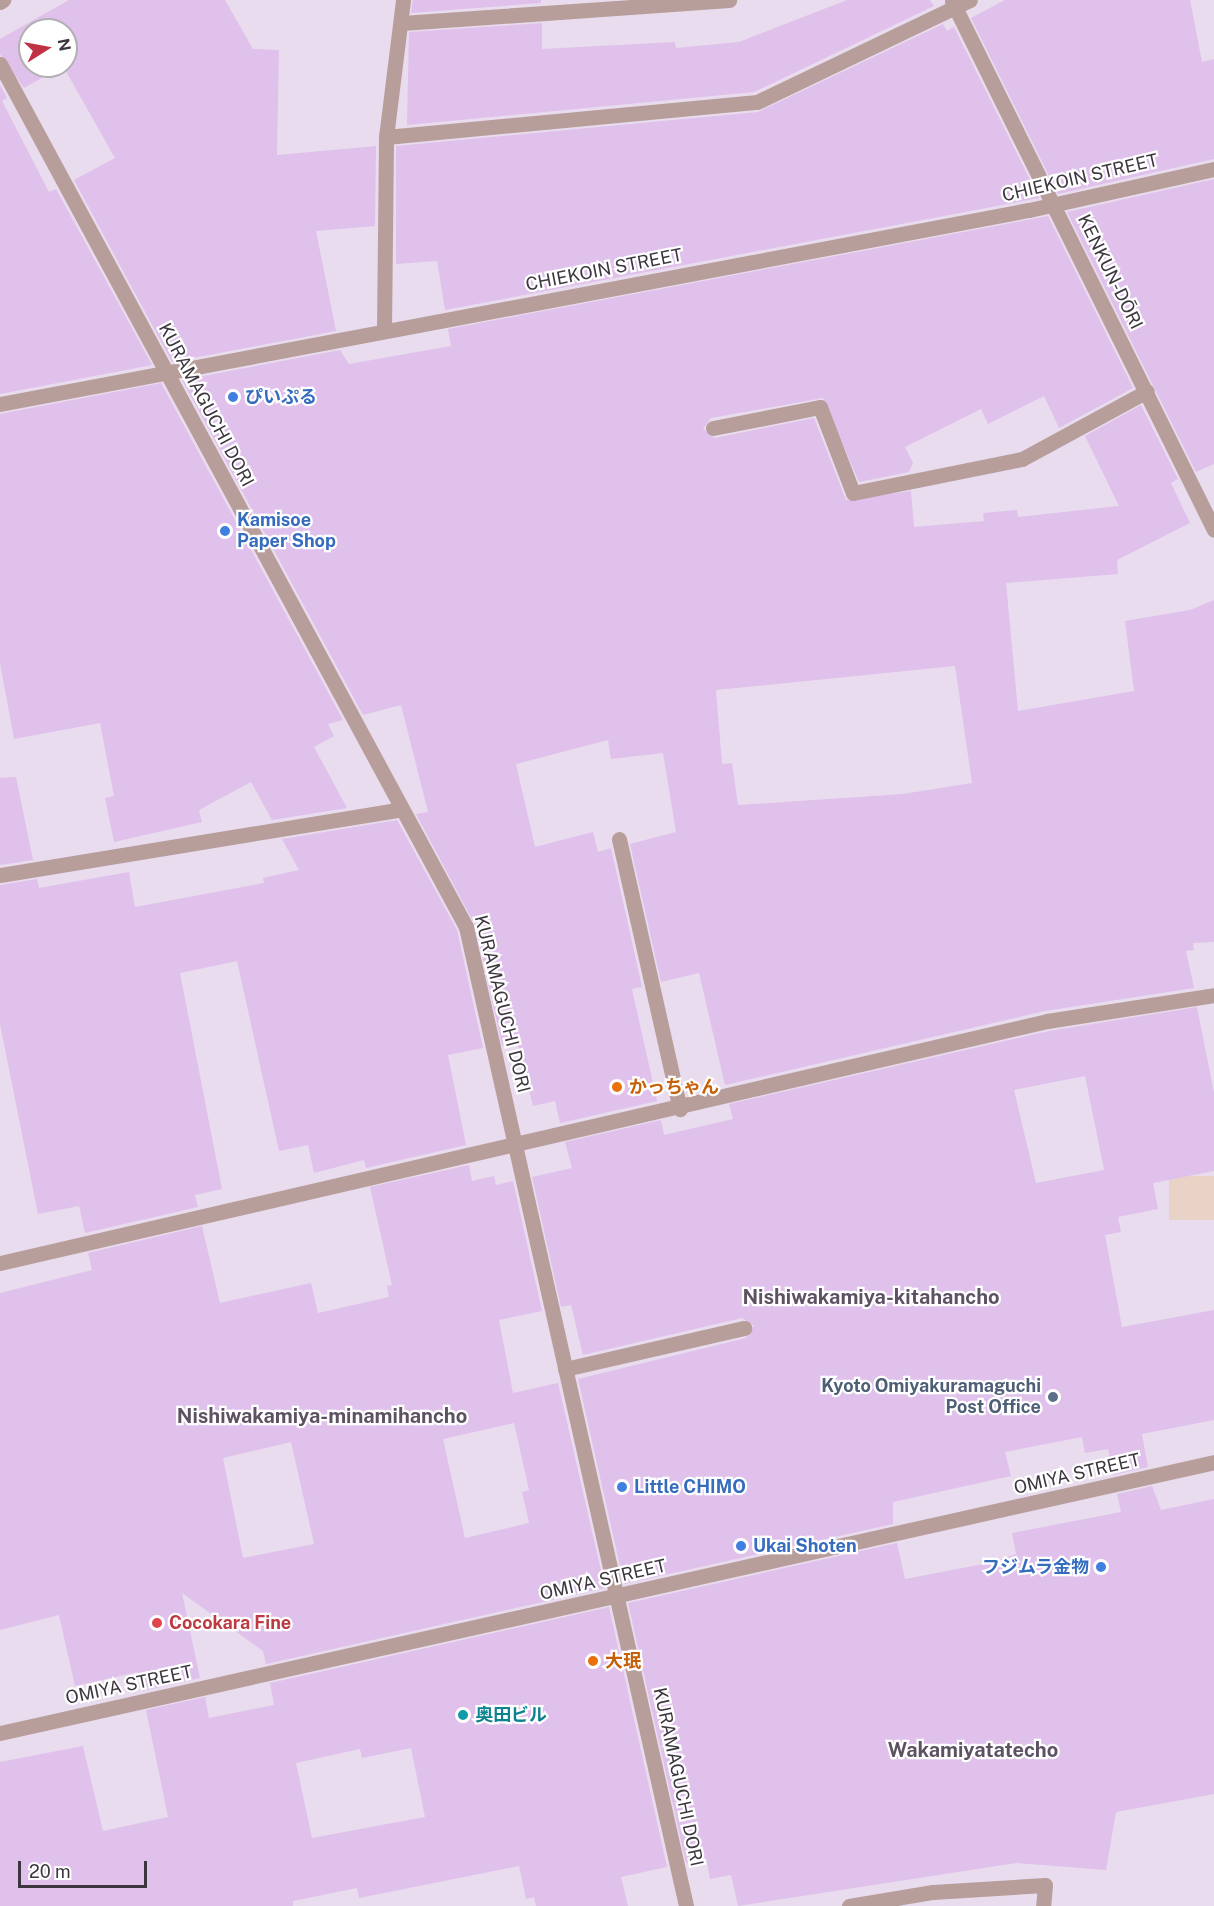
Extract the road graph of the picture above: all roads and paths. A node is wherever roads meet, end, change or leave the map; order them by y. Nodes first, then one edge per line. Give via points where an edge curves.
1 (403, 0) edge
2 (729, 0) edge
3 (970, 0) edge
4 (953, 4) edge
5 (402, 23) junction
6 (0, 64) edge
7 (386, 137) junction
8 (1214, 169) edge
9 (1053, 202) junction
10 (384, 331) junction
11 (166, 372) junction
12 (1147, 391) junction
13 (0, 404) edge
14 (713, 428) dead end
15 (1214, 530) edge
16 (402, 809) junction
17 (619, 839) dead end
18 (0, 875) edge
19 (1214, 996) edge
20 (680, 1109) junction
21 (516, 1146) junction
22 (0, 1263) edge
23 (744, 1328) dead end
24 (565, 1368) junction
25 (1214, 1462) edge
26 (618, 1597) junction
27 (0, 1733) edge
28 (686, 1906) edge
29 (849, 1906) edge
30 (1043, 1906) edge

1 - 5 street
2 - 5 street
3 - 4 street
4 - 7 street via 757,102
4 - 9 street, KENKUN-DŌRI
5 - 7 street
6 - 11 street, KURAMAGUCHI DORI
7 - 10 street
8 - 9 street, CHIEKOIN STREET
9 - 10 street, CHIEKOIN STREET
9 - 12 street, KENKUN-DŌRI
10 - 11 street, CHIEKOIN STREET
11 - 13 street, CHIEKOIN STREET
11 - 16 street, KURAMAGUCHI DORI
12 - 14 street via 1022,459 853,493 820,407
12 - 15 street, KENKUN-DŌRI
16 - 18 street
16 - 21 street, KURAMAGUCHI DORI via 466,927
17 - 20 street
19 - 20 street via 1047,1021
20 - 21 street
21 - 22 street
21 - 24 street, KURAMAGUCHI DORI
23 - 24 street
24 - 26 street, KURAMAGUCHI DORI
25 - 26 street, OMIYA STREET
26 - 27 street, OMIYA STREET
26 - 28 street, KURAMAGUCHI DORI
29 - 30 street via 945,1890 1045,1885

